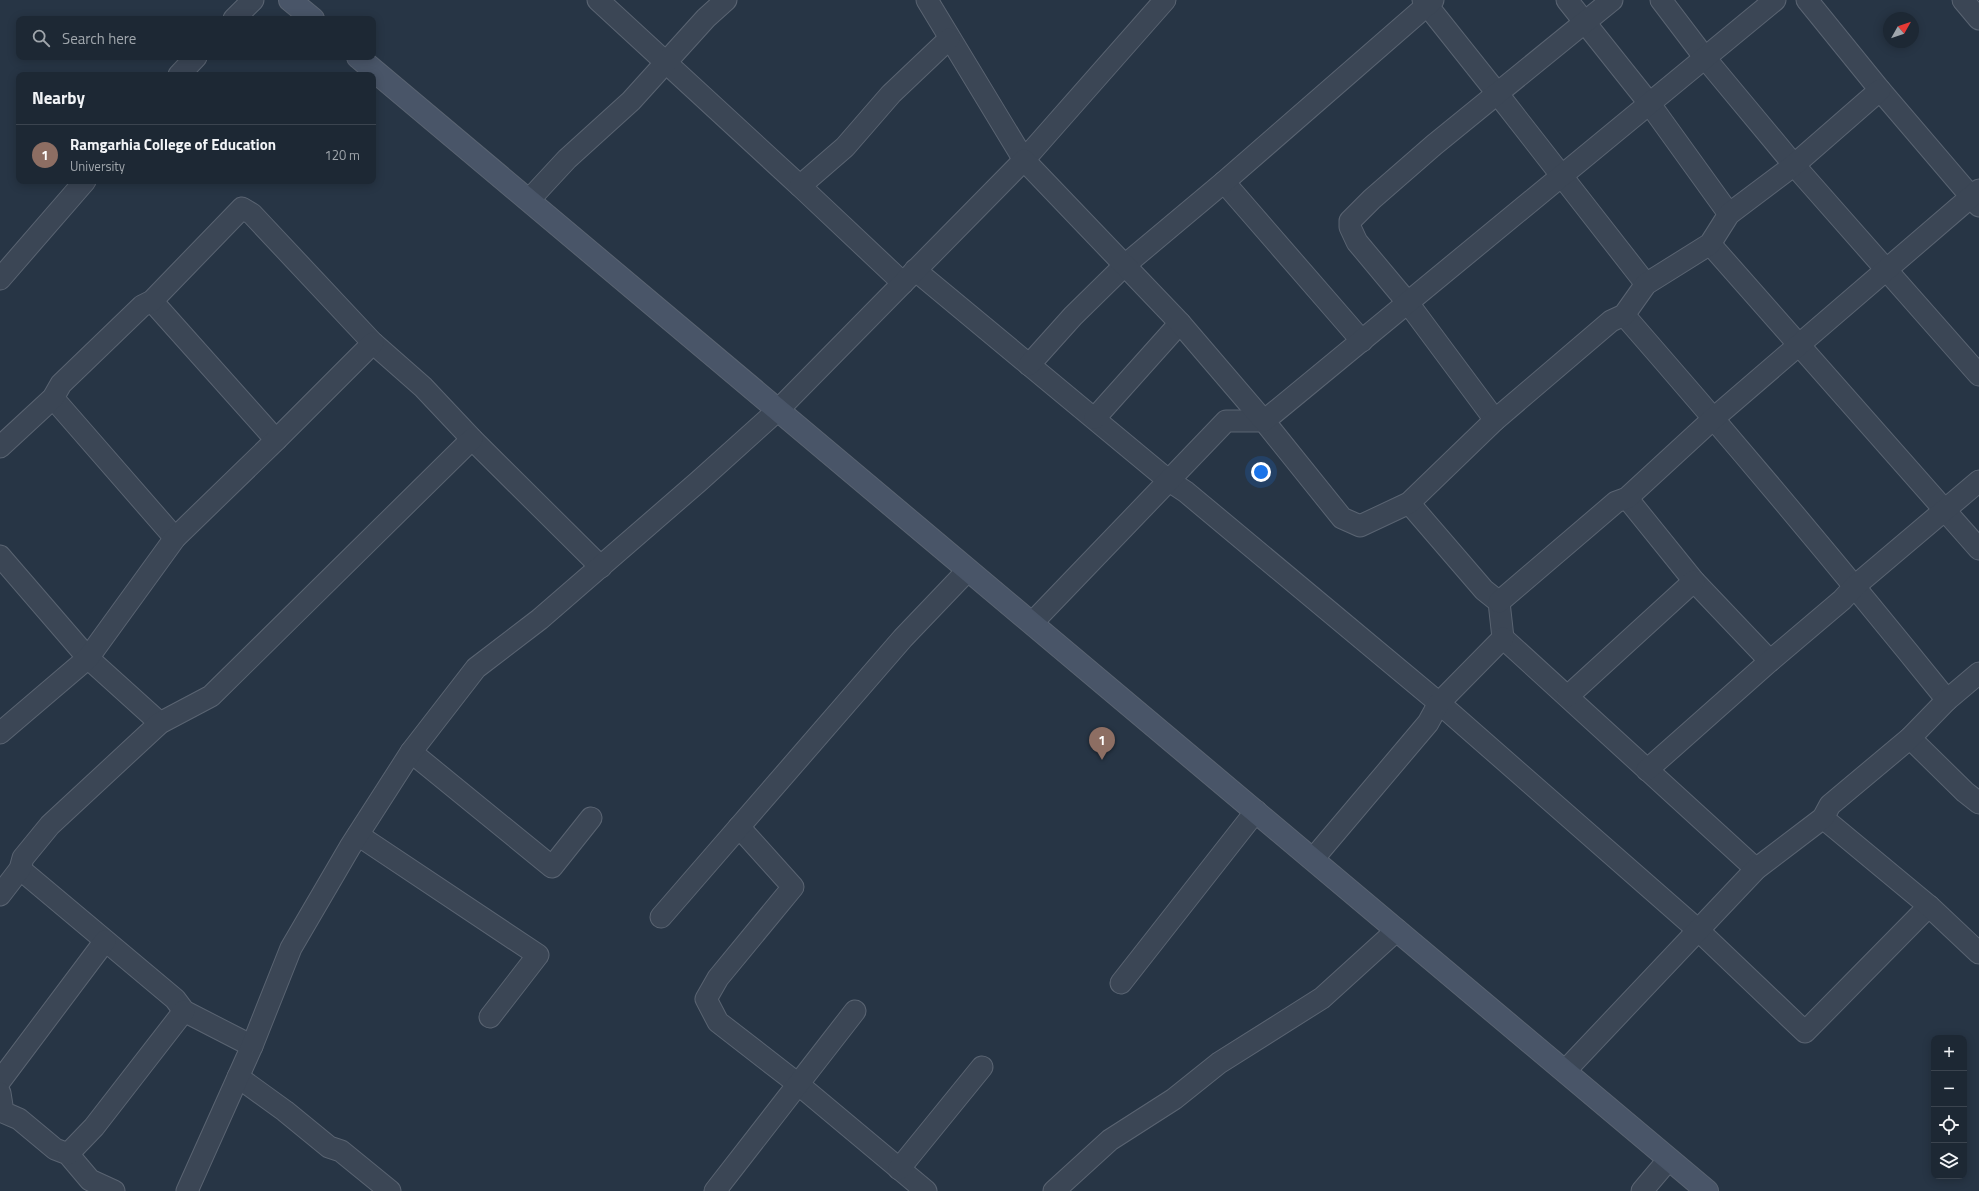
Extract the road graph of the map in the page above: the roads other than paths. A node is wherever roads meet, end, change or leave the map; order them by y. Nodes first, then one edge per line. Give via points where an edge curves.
1 (253, 0) edge
2 (290, 0) edge
3 (598, 0) edge
4 (726, 0) edge
5 (927, 0) edge
6 (1165, 0) edge
7 (1567, 0) edge
8 (1612, 0) edge
9 (1661, 0) edge
10 (1775, 0) edge
11 (1807, 0) edge
12 (1963, 0) edge
13 (1428, 2) edge
14 (237, 16) edge
15 (309, 16) edge
16 (1979, 19) edge
17 (1584, 22) junction
18 (949, 39) junction
19 (1705, 58) junction
20 (193, 60) edge
21 (362, 60) edge
22 (666, 63) junction
23 (182, 72) edge
24 (376, 72) edge
25 (376, 72) edge
26 (1880, 90) junction
27 (1497, 93) junction
28 (1649, 103) junction
29 (1024, 160) junction
30 (1794, 165) junction
31 (1562, 176) junction
32 (1224, 182) junction
33 (82, 184) edge
34 (800, 186) junction
35 (1976, 198) edge
36 (529, 200) junction
37 (1729, 214) junction
38 (1710, 244) junction
39 (1125, 266) junction
40 (1887, 270) junction
41 (909, 277) junction
42 (0, 279) edge
43 (1646, 284) junction
44 (152, 300) junction
45 (1408, 303) junction
46 (1624, 315) junction
47 (1180, 323) junction
48 (1362, 341) junction
49 (373, 343) junction
50 (1800, 344) junction
51 (1029, 365) junction
52 (1979, 375) edge
53 (53, 398) junction
54 (778, 410) junction
55 (1095, 418) junction
56 (1714, 418) junction
57 (1495, 420) junction
58 (1264, 421) junction
59 (472, 439) junction
60 (276, 440) junction
61 (0, 447) edge
62 (1168, 480) junction
63 (1979, 481) edge
64 (1626, 498) junction
65 (1409, 503) junction
66 (1945, 511) junction
67 (175, 538) junction
68 (1979, 549) edge
69 (0, 556) edge
70 (601, 567) junction
71 (968, 570) junction
72 (1694, 581) junction
73 (1855, 586) junction
74 (1499, 602) junction
75 (1032, 623) junction
76 (1503, 638) junction
77 (88, 658) junction
78 (1770, 661) junction
79 (1979, 673) edge
80 (1568, 696) junction
81 (1947, 700) junction
82 (1440, 703) junction
83 (160, 723) junction
84 (1, 730) edge
85 (1910, 738) junction
86 (411, 752) junction
87 (1647, 770) junction
88 (1979, 803) edge
89 (1256, 812) junction
90 (591, 818) dead end
91 (1823, 818) junction
92 (739, 827) junction
93 (358, 835) junction
94 (1313, 859) junction
95 (20, 869) junction
96 (1756, 869) junction
97 (0, 895) edge
98 (1928, 906) junction
99 (661, 917) dead end
100 (1397, 930) junction
101 (1698, 930) junction
102 (105, 941) junction
103 (1979, 953) edge
104 (1121, 983) dead end
105 (184, 1011) junction
106 (855, 1011) dead end
107 (490, 1017) dead end
108 (252, 1046) junction
109 (982, 1067) dead end
110 (1565, 1071) junction
111 (238, 1077) junction
112 (0, 1081) edge
113 (798, 1084) junction
114 (1, 1107) edge
115 (68, 1154) junction
116 (1669, 1159) junction
117 (899, 1169) junction
118 (114, 1191) edge
119 (187, 1191) edge
120 (390, 1191) edge
121 (715, 1191) edge
122 (926, 1191) edge
123 (1054, 1191) edge
124 (1642, 1191) edge
125 (1707, 1191) edge

1 - 14 street
2 - 15 main road
3 - 22 street
4 - 22 street via 706,18
5 - 18 street
6 - 29 street
7 - 17 street
8 - 17 street
9 - 19 street
10 - 19 street
11 - 26 street
12 - 16 street
13 - 27 street
13 - 32 street
17 - 27 street
17 - 28 street
18 - 29 street
18 - 34 street via 891,94 844,147
19 - 28 street
19 - 30 street
20 - 23 street
21 - 25 main road
22 - 34 street
22 - 36 street via 631,101 567,159
24 - 36 main road
26 - 30 street
26 - 35 street
27 - 31 street
27 - 45 street via 1350,221 1357,242
28 - 31 street
28 - 37 street
29 - 39 street
29 - 41 street
30 - 37 street
30 - 40 street
31 - 43 street
31 - 45 street
32 - 39 street
32 - 48 street
33 - 42 street
34 - 41 street
35 - 40 street
36 - 54 main road
37 - 38 street
38 - 43 street
38 - 50 street
39 - 47 street
39 - 51 street via 1073,316
40 - 50 street
40 - 52 street
41 - 51 street
41 - 54 street
43 - 46 street
44 - 49 street via 242,208 252,214
44 - 53 street via 142,306 61,384
44 - 60 street
45 - 48 street
45 - 57 street
46 - 56 street
46 - 57 street via 1611,321
47 - 55 street
47 - 58 street
48 - 58 street
49 - 59 street via 424,387
49 - 60 street
50 - 56 street
50 - 66 street
51 - 55 street
53 - 61 street
53 - 67 street
54 - 70 street
54 - 71 main road
55 - 62 street
56 - 64 street
56 - 73 street
57 - 65 street
58 - 62 street via 1226,421
58 - 65 street via 1342,518 1360,526
59 - 70 street
59 - 83 street via 211,696
60 - 67 street
62 - 75 street
62 - 82 street via 1186,492
63 - 66 street
64 - 72 street
64 - 74 street via 1616,502
65 - 74 street via 1484,590
66 - 68 street
66 - 73 street
67 - 77 street
69 - 77 street
70 - 86 street via 540,619 476,668
71 - 75 main road
71 - 92 street via 903,638
72 - 78 street
72 - 80 street
73 - 78 street
73 - 81 street
74 - 76 street
75 - 89 main road
76 - 80 street
76 - 82 street
77 - 83 street
77 - 84 street
78 - 87 street
79 - 81 street
80 - 87 street
81 - 85 street
82 - 94 street via 1428,723
82 - 101 street
83 - 95 street via 50,825 23,858
85 - 88 street
85 - 91 street via 1830,805
86 - 90 street via 552,867
86 - 93 street
87 - 96 street
89 - 94 main road
89 - 104 street
91 - 96 street
91 - 98 street
92 - 99 street
92 - 113 street via 793,887 718,978 706,999 718,1022
93 - 107 street via 538,955
93 - 108 street via 291,948
94 - 100 main road
95 - 97 street
95 - 102 street
96 - 101 street
98 - 101 street via 1805,1032
98 - 103 street
100 - 110 main road
100 - 123 street via 1322,998 1219,1063 1174,1099 1110,1140
101 - 110 street
102 - 105 street via 175,999
102 - 112 street
105 - 108 street
105 - 115 street via 94,1127
106 - 113 street
108 - 111 street
109 - 117 street
110 - 116 main road
111 - 119 street
111 - 120 street via 329,1147 341,1151
113 - 117 street
113 - 121 street
114 - 115 street via 55,1149
115 - 118 street via 90,1180
116 - 124 street
116 - 125 main road
117 - 122 street

